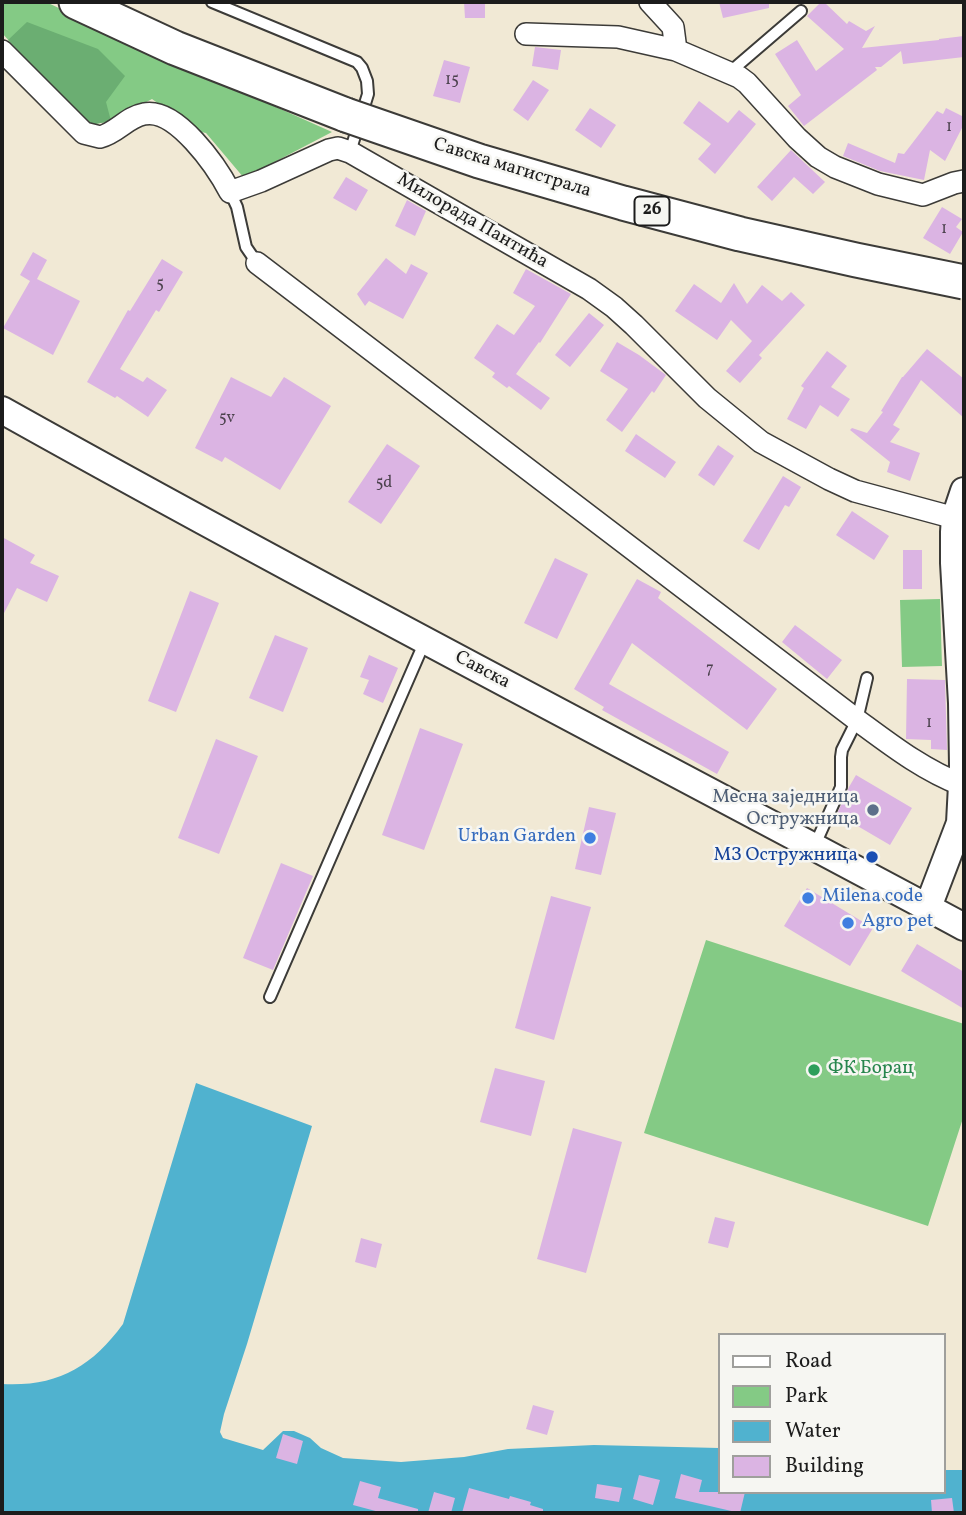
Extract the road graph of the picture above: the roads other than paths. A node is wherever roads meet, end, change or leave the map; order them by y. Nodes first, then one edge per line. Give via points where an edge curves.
1 (76, 2) edge
2 (212, 2) edge
3 (650, 2) edge
4 (801, 10) dead end
5 (526, 34) dead end
6 (676, 50) junction
7 (2, 51) edge
8 (730, 72) junction
9 (350, 152) junction
10 (964, 181) edge
11 (230, 192) junction
12 (257, 263) joint
13 (964, 282) edge
14 (2, 410) edge
15 (964, 491) edge
16 (960, 520) edge
17 (425, 641) junction
18 (867, 678) dead end
19 (858, 720) junction
20 (962, 785) junction
21 (814, 847) junction
22 (928, 907) junction
23 (964, 927) edge
24 (270, 997) dead end

1 - 13 main road, Савска магистрала / 26, bridge via 175,48 346,115 479,160 753,237
2 - 9 lane via 357,62 368,94
3 - 6 street via 673,27
4 - 8 lane
5 - 6 street via 618,37
6 - 8 street
7 - 11 street via 84,133 100,138 129,120 153,113 176,125 213,164
8 - 10 street via 747,83 818,157 835,167 923,195
9 - 11 street via 330,150
9 - 16 street, Милорада Пантића via 589,289 761,442 855,491
11 - 12 lane via 246,247
12 - 19 street
14 - 17 street, Савска
15 - 16 street
16 - 20 street via 954,563
17 - 21 street, Савска
17 - 24 lane
18 - 19 lane
19 - 20 street via 914,762
19 - 21 lane via 842,750 841,787
20 - 22 street via 957,835
21 - 22 street, Савска
22 - 23 street, Савска

